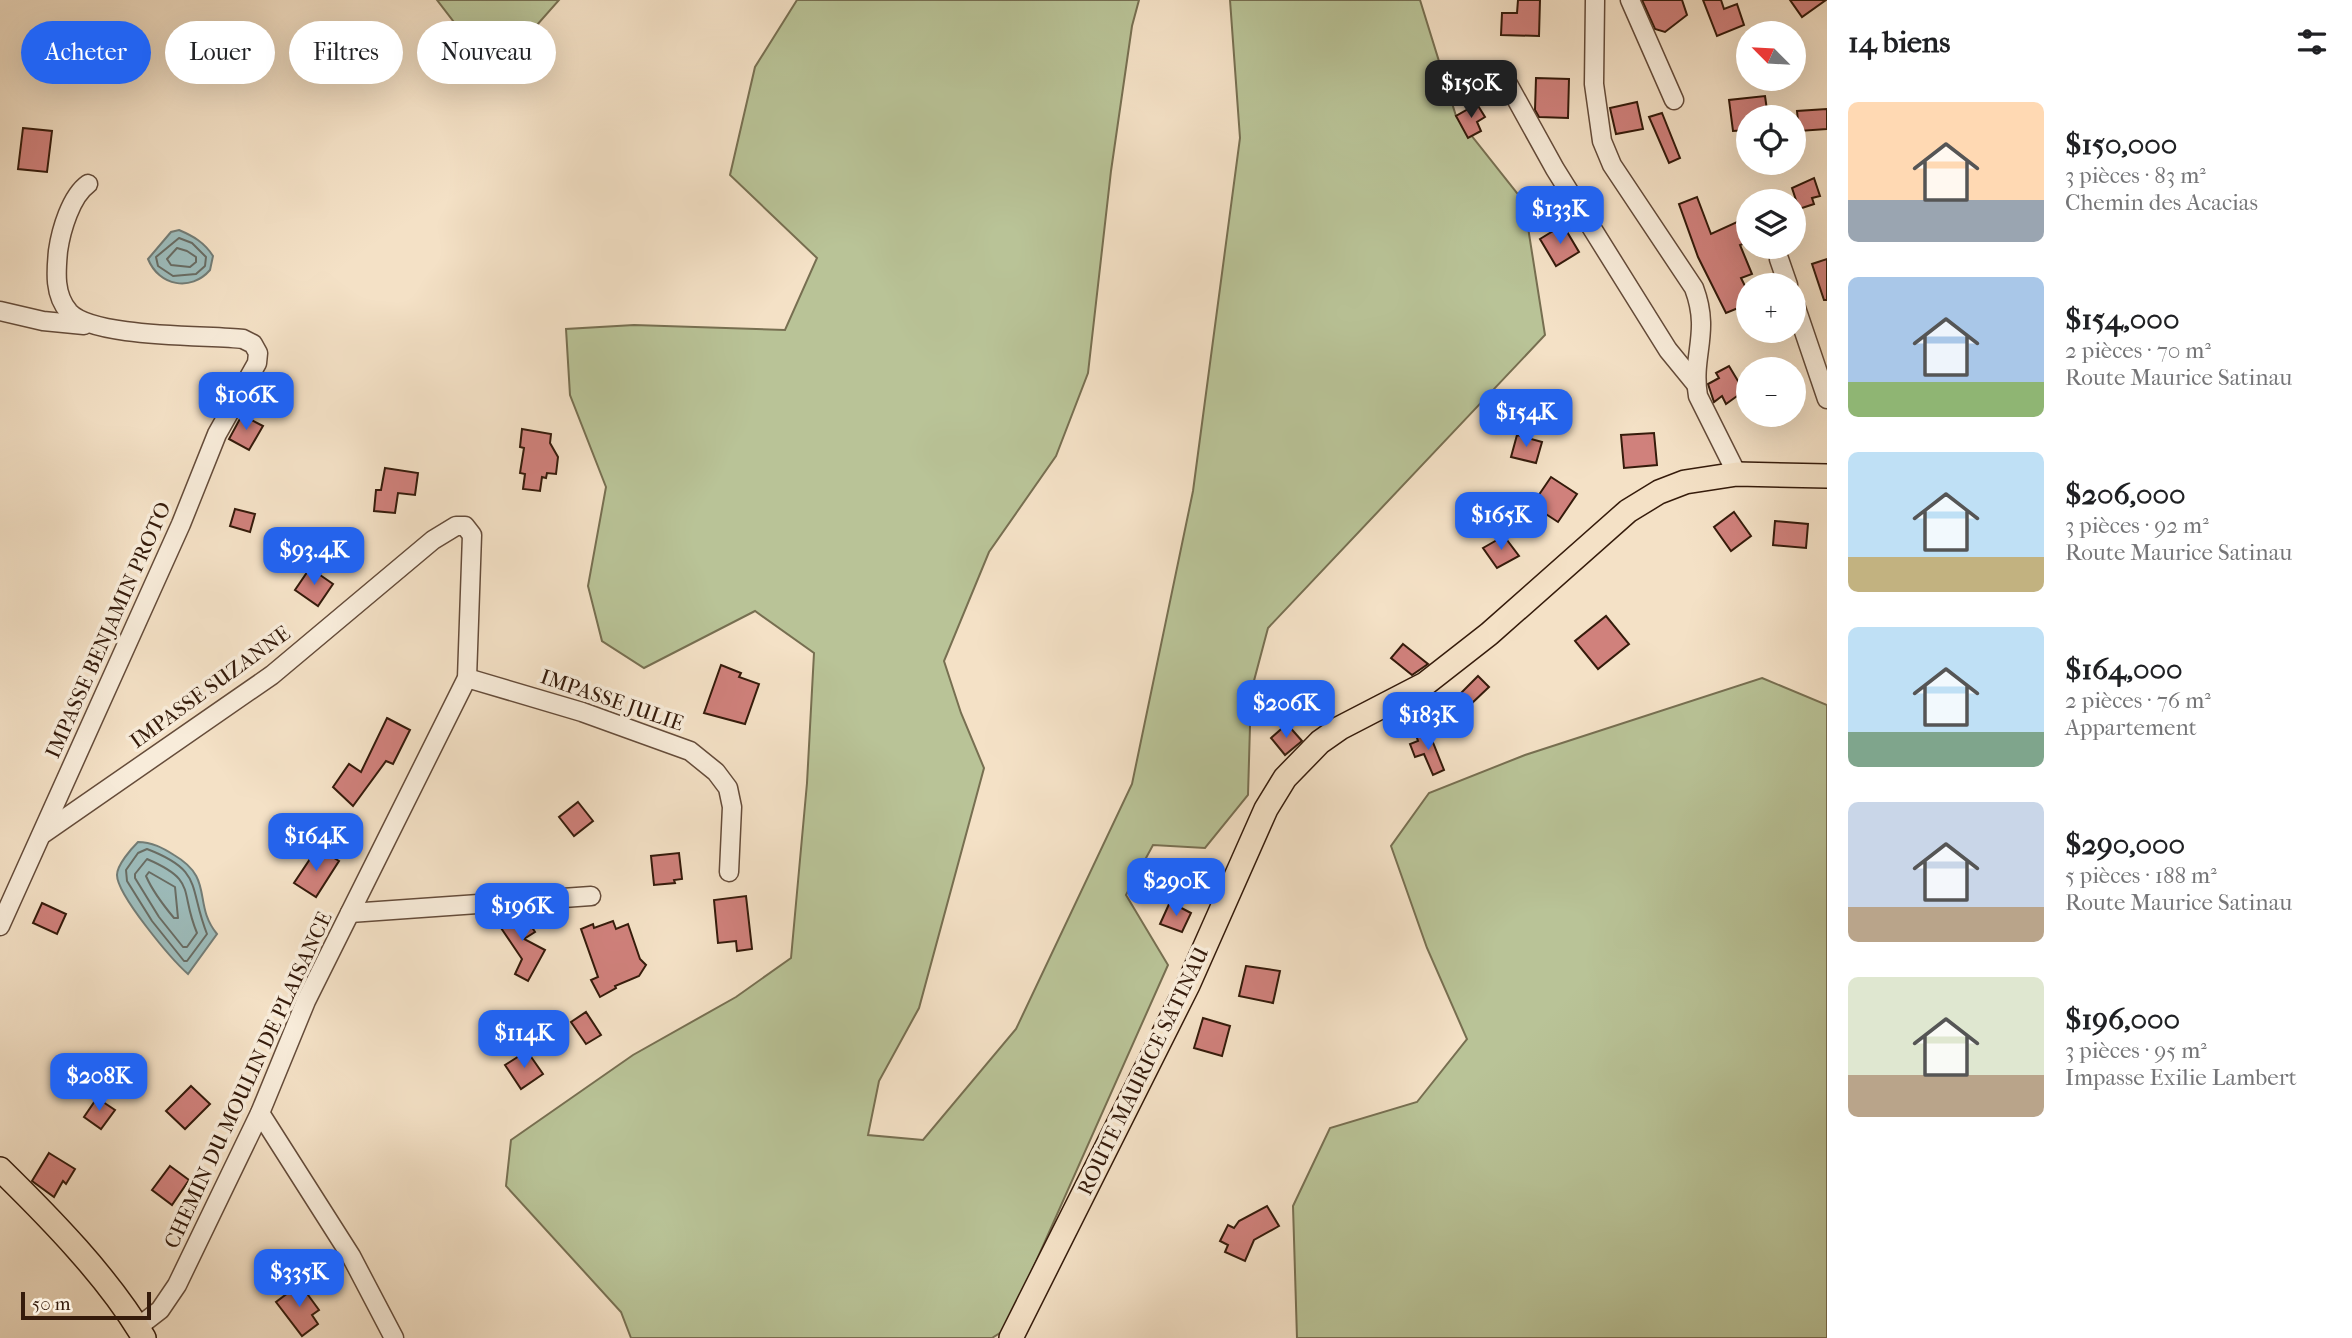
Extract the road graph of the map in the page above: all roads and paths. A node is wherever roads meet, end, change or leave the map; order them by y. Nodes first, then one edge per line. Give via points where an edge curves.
1 (1595, 0) edge
2 (1630, 0) edge
3 (1503, 75) dead end
4 (1674, 100) dead end
5 (88, 184) dead end
6 (1779, 259) dead end
7 (1784, 273) edge
8 (0, 312) edge
9 (95, 326) junction
10 (1806, 337) edge
11 (1695, 383) junction
12 (1827, 399) edge
13 (1737, 474) junction
14 (1827, 476) edge
15 (466, 526) joint
16 (467, 678) junction
17 (44, 833) junction
18 (729, 872) dead end
19 (591, 896) dead end
20 (351, 913) junction
21 (0, 926) edge
22 (260, 1113) junction
23 (0, 1169) edge
24 (141, 1333) edge
25 (394, 1338) edge
26 (1011, 1338) edge

1 - 11 street via 1594,84 1602,141 1612,165 1693,288 1700,306 1703,328
2 - 4 street
3 - 11 street via 1555,169 1668,350
5 - 9 street via 77,192 59,247 55,279 71,314
6 - 7 street
8 - 9 street
9 - 17 street, IMPASSE BENJAMIN PROTO via 243,339 253,344 257,363 217,434
10 - 12 street
11 - 13 street
13 - 14 main road, ROUTE MAURICE SATINAU
13 - 26 main road, ROUTE MAURICE SATINAU via 1685,482 1628,511 1489,634 1424,684 1320,742 1285,778 1266,808 1188,985
15 - 16 street, CHEMIN DU MOULIN DE PLAISANCE via 473,548
15 - 17 street, IMPASSE SUZANNE via 456,526 433,540 272,675
16 - 18 street, IMPASSE JULIE via 690,751 728,788 732,807
16 - 20 street, CHEMIN DU MOULIN DE PLAISANCE
17 - 21 street, IMPASSE BENJAMIN PROTO
19 - 20 street
20 - 22 street, CHEMIN DU MOULIN DE PLAISANCE via 306,1001
22 - 24 street, CHEMIN DU MOULIN DE PLAISANCE via 177,1286
22 - 25 street via 351,1256
23 - 24 main road via 44,1212

